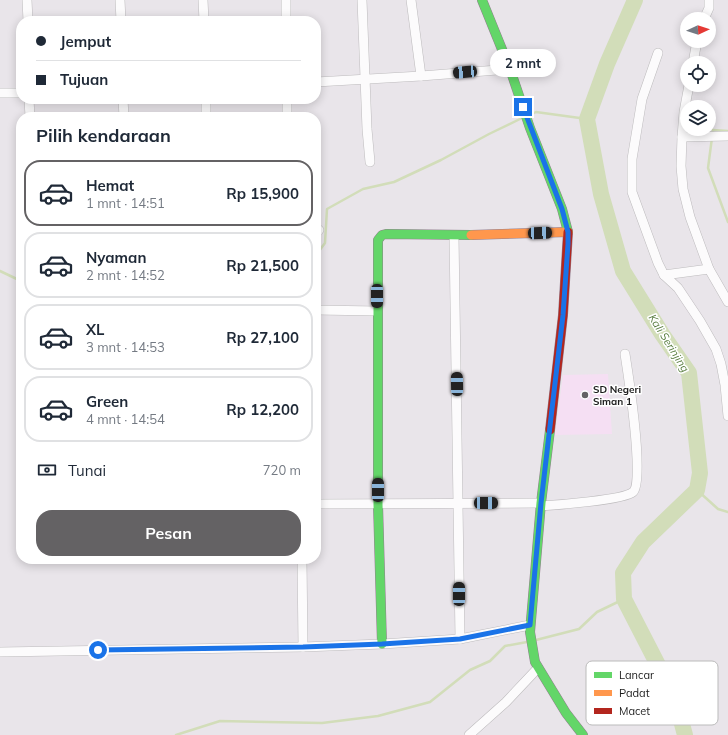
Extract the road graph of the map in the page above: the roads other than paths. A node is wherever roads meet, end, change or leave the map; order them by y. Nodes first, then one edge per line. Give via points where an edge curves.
1 (27, 0) edge
2 (120, 0) edge
3 (203, 0) edge
4 (286, 0) edge
5 (362, 0) edge
6 (412, 0) edge
7 (482, 0) edge
8 (709, 0) edge
9 (707, 12) edge
10 (28, 16) edge
11 (121, 16) edge
12 (204, 16) edge
13 (286, 16) edge
14 (658, 53) dead end
15 (510, 68) junction
16 (421, 76) junction
17 (365, 79) junction
18 (321, 82) edge
19 (688, 92) edge
20 (0, 93) edge
21 (16, 93) edge
22 (728, 136) edge
23 (682, 137) junction
24 (370, 162) dead end
25 (568, 232) junction
26 (454, 236) junction
27 (709, 269) junction
28 (664, 275) junction
29 (728, 302) edge
30 (321, 310) edge
31 (377, 311) junction
32 (625, 354) dead end
33 (728, 416) edge
34 (458, 503) junction
35 (321, 504) edge
36 (378, 504) junction
37 (541, 504) junction
38 (302, 564) edge
39 (530, 629) junction
40 (460, 639) junction
41 (382, 644) junction
42 (303, 647) junction
43 (0, 652) edge
44 (538, 668) junction
45 (469, 735) edge
46 (583, 735) edge

1 - 10 street
2 - 11 street
3 - 12 street
4 - 13 street
5 - 17 street
6 - 16 street
7 - 15 main road
8 - 9 street
14 - 28 street via 642,100 632,159 632,192
15 - 16 street
15 - 25 main road via 562,209
16 - 17 street
17 - 18 street
17 - 24 street
19 - 23 street
20 - 21 street
22 - 23 street
23 - 27 street via 683,189
25 - 26 main road
25 - 37 main road via 563,315
26 - 31 main road via 386,234 380,237 377,248
26 - 34 street
27 - 28 street
27 - 29 street
28 - 33 street via 678,288 716,349 726,386
30 - 31 street
31 - 36 main road
32 - 37 street via 636,444 636,489 630,494 615,497
34 - 36 street
34 - 37 street
34 - 40 street
35 - 36 street
36 - 41 main road
37 - 39 main road
38 - 42 street
39 - 40 street
39 - 44 main road
40 - 41 street
41 - 42 street
42 - 43 street
44 - 45 street via 506,702
44 - 46 main road

